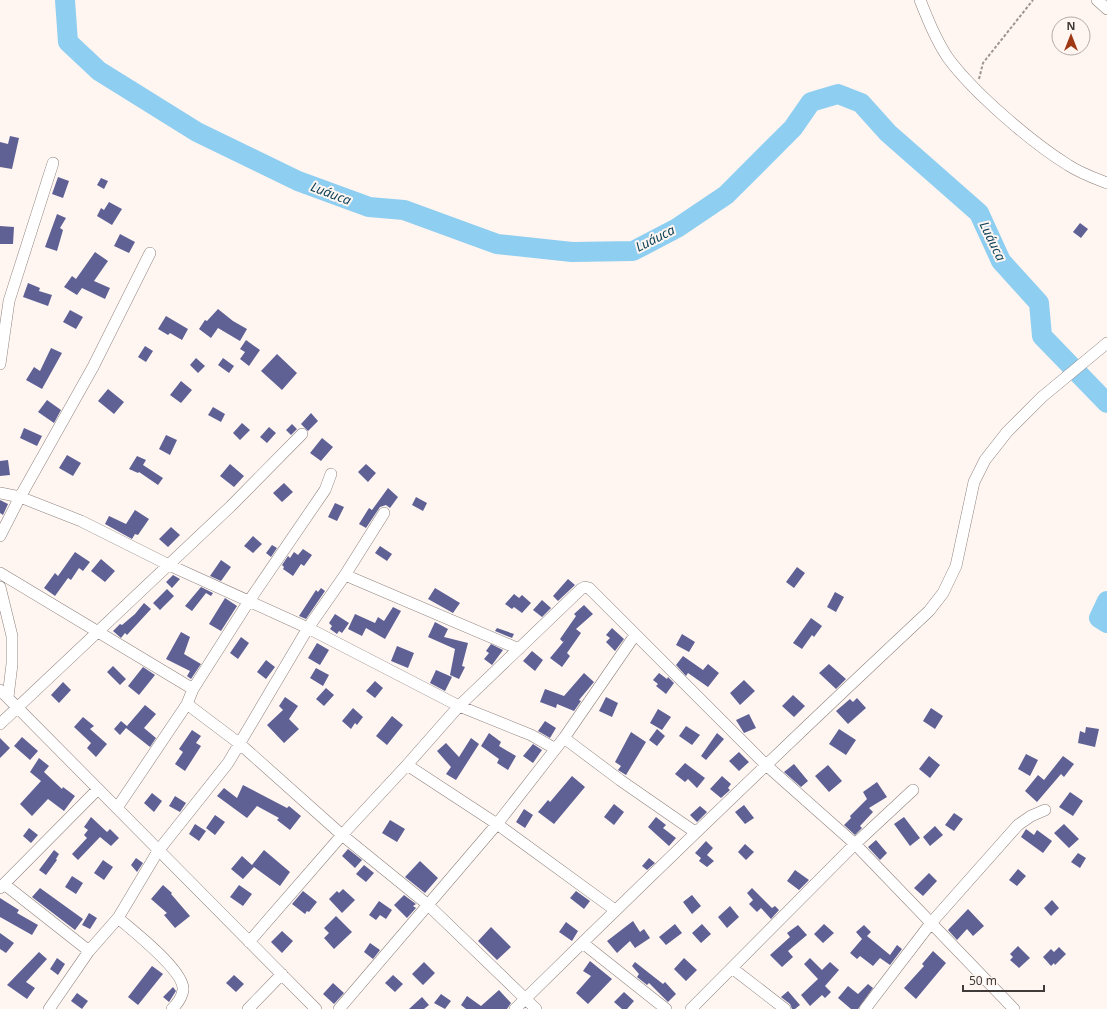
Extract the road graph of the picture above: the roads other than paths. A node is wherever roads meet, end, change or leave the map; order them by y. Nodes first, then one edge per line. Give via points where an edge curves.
1 (920, 0) edge
2 (1097, 0) edge
3 (1107, 9) edge
4 (53, 163) dead end
5 (1107, 183) edge
6 (150, 253) dead end
7 (4, 299) edge
8 (1104, 346) edge
9 (0, 364) edge
10 (302, 434) dead end
11 (331, 474) dead end
12 (0, 493) edge
13 (20, 497) junction
14 (384, 513) dead end
15 (0, 536) edge
16 (170, 565) junction
17 (0, 573) edge
18 (345, 575) junction
19 (0, 587) edge
20 (249, 601) junction
21 (308, 628) junction
22 (99, 632) junction
23 (635, 635) junction
24 (519, 650) junction
25 (193, 690) junction
26 (4, 693) edge
27 (187, 704) junction
28 (459, 706) junction
29 (18, 707) junction
30 (0, 724) edge
31 (564, 738) junction
32 (240, 744) junction
33 (554, 748) junction
34 (407, 765) junction
35 (766, 765) junction
36 (98, 789) junction
37 (913, 790) dead end
38 (116, 808) junction
39 (1045, 810) dead end
40 (497, 824) junction
41 (695, 832) junction
42 (342, 835) junction
43 (855, 844) junction
44 (158, 851) junction
45 (2, 886) edge
46 (427, 904) junction
47 (615, 910) junction
48 (118, 918) junction
49 (931, 923) junction
50 (249, 942) junction
51 (584, 944) junction
52 (89, 951) junction
53 (732, 968) junction
54 (282, 974) junction
55 (526, 998) junction
56 (49, 1009) edge
57 (172, 1009) edge
58 (248, 1009) edge
59 (316, 1009) edge
60 (339, 1009) edge
61 (515, 1009) edge
62 (536, 1009) edge
63 (666, 1009) edge
64 (691, 1009) edge
65 (784, 1009) edge
66 (865, 1009) edge
67 (1014, 1009) edge

1 - 5 street via 931,28 948,58 976,90 1015,125 1068,165
2 - 3 street
4 - 7 street
6 - 13 street via 93,367
7 - 9 street
8 - 35 street via 1064,377 1007,432 985,460 974,482 956,566 943,593 928,611
10 - 16 street
11 - 20 street via 325,490
12 - 13 street
13 - 15 street
13 - 16 street via 81,521
14 - 18 street
16 - 20 street
16 - 22 street
17 - 22 street
18 - 21 street
18 - 24 street
19 - 26 street via 12,636 12,664
20 - 21 street
20 - 25 street
21 - 28 street
21 - 32 street
22 - 25 street
22 - 29 street
23 - 24 street via 589,588 585,587
23 - 31 street
23 - 35 street
24 - 28 street
25 - 27 street
26 - 29 street
27 - 32 street
27 - 38 street
28 - 33 street via 531,735
28 - 34 street
29 - 30 street
29 - 36 street
31 - 33 street
31 - 41 street
32 - 42 street
32 - 44 street via 228,763
33 - 40 street
34 - 40 street
34 - 42 street
35 - 41 street
35 - 43 street
36 - 38 street
36 - 45 street
37 - 43 street
38 - 44 street
39 - 49 street via 1018,825
40 - 46 street
40 - 47 street
41 - 47 street
42 - 46 street
42 - 50 street
43 - 49 street
43 - 53 street
44 - 48 street
44 - 50 street
45 - 52 street
46 - 55 street
46 - 60 street
47 - 51 street
48 - 52 street
48 - 57 street via 169,964 182,982 180,1000
49 - 66 street
49 - 67 street
50 - 54 street
51 - 55 street
51 - 63 street
52 - 56 street
53 - 64 street
53 - 65 street
54 - 58 street
54 - 59 street
55 - 61 street
55 - 62 street

